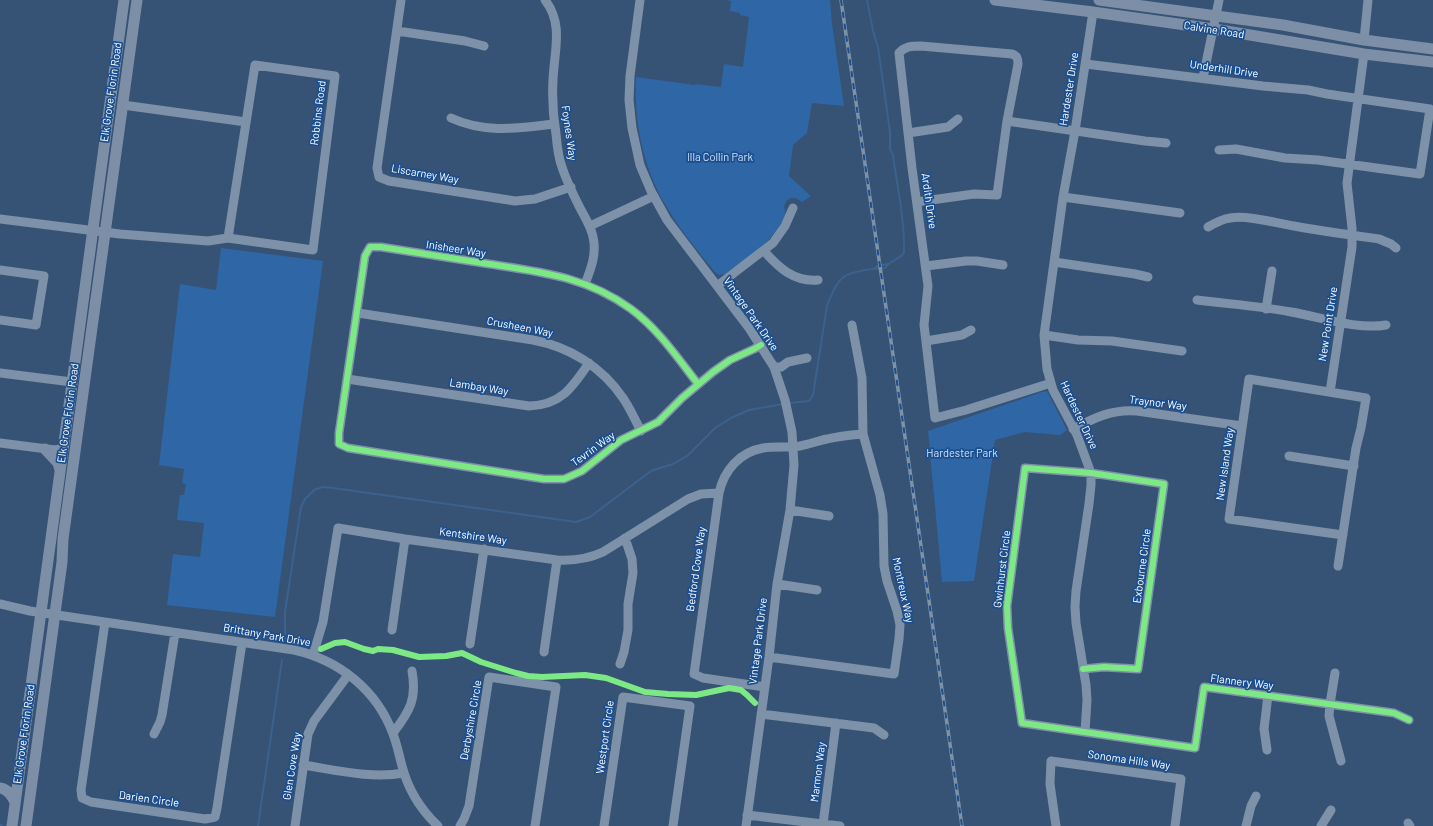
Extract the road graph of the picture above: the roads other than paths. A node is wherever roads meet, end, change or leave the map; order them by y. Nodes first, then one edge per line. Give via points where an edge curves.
1 (124, 0) edge
2 (137, 0) edge
3 (401, 0) edge
4 (640, 0) edge
5 (995, 0) edge
6 (1099, 0) edge
7 (1219, 0) edge
8 (1368, 0) edge
9 (548, 1) edge
10 (122, 12) junction
11 (1093, 12) junction
12 (1217, 15) junction
13 (1214, 29) junction
14 (397, 31) junction
15 (131, 37) junction
16 (1364, 40) junction
17 (484, 46) dead end
18 (1433, 49) edge
19 (1364, 54) junction
20 (1433, 62) edge
21 (1086, 64) junction
22 (1203, 78) junction
23 (1359, 99) junction
24 (123, 105) junction
25 (451, 118) dead end
26 (958, 120) dead end
27 (1007, 121) junction
28 (246, 122) junction
29 (554, 124) junction
30 (1075, 131) junction
31 (908, 133) junction
32 (1166, 143) dead end
33 (1219, 150) dead end
34 (1349, 164) junction
35 (571, 187) junction
36 (654, 196) junction
37 (1063, 197) junction
38 (917, 202) junction
39 (793, 208) dead end
40 (1180, 213) dead end
41 (0, 219) edge
42 (590, 226) junction
43 (1208, 227) dead end
44 (93, 230) junction
45 (104, 232) junction
46 (1352, 235) junction
47 (228, 238) junction
48 (1396, 248) dead end
49 (764, 251) junction
50 (1054, 262) junction
51 (1003, 265) dead end
52 (926, 266) junction
53 (0, 270) edge
54 (1272, 271) dead end
55 (1148, 277) dead end
56 (818, 280) dead end
57 (585, 284) junction
58 (718, 286) junction
59 (1196, 300) dead end
60 (1266, 309) junction
61 (358, 313) junction
62 (0, 320) edge
63 (1340, 322) junction
64 (852, 325) dead end
65 (1386, 325) dead end
66 (971, 330) dead end
67 (1044, 335) junction
68 (926, 341) junction
69 (761, 345) junction
70 (1182, 351) dead end
71 (807, 358) dead end
72 (589, 363) junction
73 (774, 367) junction
74 (0, 373) edge
75 (347, 379) junction
76 (72, 382) junction
77 (1051, 383) junction
78 (698, 384) junction
79 (1330, 392) junction
80 (1242, 426) junction
81 (1073, 429) junction
82 (640, 431) junction
83 (863, 434) junction
84 (0, 443) edge
85 (64, 444) junction
86 (339, 444) joint
87 (794, 447) junction
88 (45, 449) junction
89 (1289, 456) dead end
90 (1354, 466) junction
91 (60, 472) junction
92 (1091, 472) junction
93 (718, 493) junction
94 (790, 510) junction
95 (829, 516) dead end
96 (1343, 535) junction
97 (625, 538) junction
98 (405, 539) junction
99 (484, 549) junction
100 (557, 560) junction
101 (1338, 566) dead end
102 (777, 584) junction
103 (817, 590) dead end
104 (0, 604) edge
105 (41, 612) junction
106 (55, 614) junction
107 (105, 622) junction
108 (392, 630) dead end
109 (175, 633) junction
110 (242, 642) junction
111 (470, 644) dead end
112 (544, 652) dead end
113 (313, 655) junction
114 (769, 657) junction
115 (620, 664) dead end
116 (1083, 669) junction
117 (412, 671) dead end
118 (1335, 673) dead end
119 (348, 674) junction
120 (765, 687) junction
121 (1268, 695) junction
122 (1330, 704) junction
123 (761, 714) junction
124 (1409, 720) dead end
125 (836, 723) junction
126 (1085, 732) junction
127 (393, 733) junction
128 (154, 734) dead end
129 (884, 735) dead end
130 (1267, 750) dead end
131 (1341, 761) dead end
132 (303, 765) junction
133 (404, 773) junction
134 (18, 779) junction
135 (0, 787) edge
136 (1256, 796) dead end
137 (15, 802) junction
138 (1331, 810) dead end
139 (747, 815) junction
140 (823, 824) junction
141 (12, 826) edge
142 (26, 826) edge
143 (295, 826) edge
144 (438, 826) edge
145 (460, 826) edge
146 (535, 826) edge
147 (604, 826) edge
148 (673, 826) edge
149 (746, 826) edge
150 (840, 826) edge
151 (1056, 826) edge
152 (1175, 826) edge
153 (1246, 826) edge
154 (1321, 826) edge

1 - 10 main road, Elk Grove Florin Road
2 - 15 main road, Elk Grove Florin Road
3 - 14 street, Liscarney Way
4 - 36 street, Vintage Park Drive via 630,76 630,114 637,152
5 - 11 main road, Calvine Road
6 - 12 main road, Calvine Road
7 - 12 street
8 - 16 street
9 - 29 street, Foynes Way via 557,29 553,81
10 - 15 main road via 126,16 127,29
10 - 44 main road, Elk Grove Florin Road
11 - 13 main road, Calvine Road
11 - 21 street, Hardester Drive
12 - 13 street
12 - 16 main road, Calvine Road
13 - 19 main road, Calvine Road
13 - 22 street
14 - 17 street via 465,40
14 - 35 street, Liscarney Way via 377,168 379,177 389,181 515,201 535,199
15 - 24 main road, Elk Grove Florin Road
16 - 18 main road, Calvine Road
19 - 20 main road, Calvine Road
19 - 23 street, New Point Drive
21 - 22 street, Underhill Drive
21 - 30 street, Hardester Drive
22 - 23 street, Underhill Drive via 1308,90
23 - 34 street, New Point Drive
23 - 34 street, Underhill Drive via 1430,108 1420,174
24 - 28 street
24 - 45 main road, Elk Grove Florin Road
25 - 29 street via 474,126 497,129
26 - 31 street via 948,127
27 - 30 street
27 - 31 street, Ardith Drive via 1018,64 1016,56 921,46 907,47 902,49 899,58
27 - 38 street via 996,195 974,194
28 - 47 street, Robbins Road
28 - 47 street, Robbins Road via 255,65 335,76 313,250
29 - 35 street, Foynes Way via 562,167
30 - 32 street
30 - 37 street, Hardester Drive
31 - 38 street, Ardith Drive
33 - 34 street
34 - 46 street, New Point Drive via 1347,183
35 - 42 street, Foynes Way
36 - 42 street
36 - 58 street, Vintage Park Drive via 673,228
37 - 40 street
37 - 50 street, Hardester Drive
38 - 52 street, Ardith Drive
39 - 49 street via 785,226
41 - 44 street, Robbins Road
42 - 57 street, Foynes Way via 594,238 593,259
43 - 46 street via 1232,217
44 - 45 street, Robbins Road
44 - 76 main road, Elk Grove Florin Road
45 - 47 street, Robbins Road via 208,241
45 - 106 main road, Elk Grove Florin Road
46 - 48 street via 1379,239
46 - 63 street, New Point Drive
49 - 56 street via 787,274 806,280
49 - 58 street
50 - 55 street
50 - 67 street, Hardester Drive
51 - 52 street via 966,261
52 - 68 street, Ardith Drive
53 - 62 street via 44,276 36,325
54 - 60 street
57 - 61 street, Inisheer Way via 552,274 370,247 365,256
57 - 78 street, Inisheer Way via 614,298 643,318 667,343
58 - 69 street, Vintage Park Drive
59 - 60 street
60 - 63 street
61 - 72 street, Crusheen Way via 540,342 566,350
61 - 75 street, Inisheer Way
63 - 65 street
63 - 79 street, New Point Drive
64 - 83 street via 862,378
66 - 68 street via 962,335
67 - 70 street
67 - 77 street, Hardester Drive
68 - 77 street, Ardith Drive via 935,418
69 - 73 street, Vintage Park Drive
69 - 78 street, Tevrin Way via 730,360
71 - 73 street
72 - 75 street, Lambay Way via 566,393 555,401 535,406
72 - 82 street, Crusheen Way via 615,387
73 - 87 street, Vintage Park Drive via 785,400
74 - 76 street
75 - 86 street, Inisheer Way
76 - 85 main road, Elk Grove Florin Road
77 - 81 street, Hardester Drive
78 - 82 street, Tevrin Way via 658,422
79 - 80 street, New Island Way via 1249,379
79 - 90 street via 1366,398
80 - 81 street, Traynor Way via 1124,410 1106,413
80 - 96 street, New Island Way via 1229,519
81 - 92 street, Hardester Drive
82 - 86 street, Tevrin Way via 621,440 576,474 551,480 348,448
83 - 87 street, Bedford Cove Way
83 - 114 street, Montreux Way via 880,495 884,566 900,625 894,674
84 - 88 street
85 - 88 street via 55,450
85 - 91 main road, Elk Grove Florin Road
87 - 93 street, Bedford Cove Way via 763,448 744,455 725,474
87 - 94 street, Vintage Park Drive
88 - 91 main road via 58,462
89 - 90 street
90 - 96 street
91 - 105 main road, Elk Grove Florin Road
92 - 116 street, Hardester Drive via 1090,504 1075,607
92 - 116 street, Exbourne Circle via 1164,484 1138,669
92 - 126 street, Gwinhurst Circle via 1025,468 1007,606 1022,723
93 - 97 street, Kentshire Way via 701,494 688,499
93 - 120 street, Bedford Cove Way via 694,674 703,678
94 - 95 street
94 - 102 street, Vintage Park Drive
96 - 101 street
97 - 100 street, Kentshire Way via 591,557
97 - 115 street via 632,559 633,573 628,604 628,630
98 - 99 street, Kentshire Way
98 - 108 street
98 - 113 street, Kentshire Way via 338,528 323,622
99 - 100 street, Kentshire Way
99 - 111 street
100 - 112 street
102 - 103 street
102 - 114 street, Vintage Park Drive
104 - 105 street, Brittany Park Drive
105 - 106 street, Brittany Park Drive
105 - 134 main road, Elk Grove Florin Road
106 - 107 street, Brittany Park Drive
106 - 142 main road, Elk Grove Florin Road
107 - 109 street, Brittany Park Drive
107 - 110 street, Darien Circle via 81,790 82,798 91,802 150,811 205,819 215,817
109 - 110 street, Brittany Park Drive
109 - 128 street via 162,714
110 - 113 street, Brittany Park Drive
113 - 119 street, Brittany Park Drive
114 - 120 street, Vintage Park Drive
116 - 126 street, Hardester Drive via 1087,700
117 - 127 street via 412,703
118 - 122 street
119 - 127 street, Brittany Park Drive via 362,685 380,707
119 - 132 street, Glen Cove Way via 310,727
120 - 123 street, Vintage Park Drive
121 - 122 street, Flannery Way
121 - 126 street, Flannery Way via 1204,687 1195,748
121 - 130 street via 1264,729
122 - 124 street, Flannery Way via 1394,713
122 - 131 street via 1330,722
123 - 125 street
123 - 139 street, Vintage Park Drive
125 - 129 street via 874,728
125 - 140 street, Marmon Way
127 - 133 street, Brittany Park Drive
132 - 133 street via 377,775
132 - 143 street, Glen Cove Way
133 - 144 street, Brittany Park Drive via 418,801
134 - 135 street via 14,784
134 - 137 main road, Elk Grove Florin Road
135 - 137 main road via 4,788
136 - 153 street
137 - 141 main road, Elk Grove Florin Road
138 - 154 street
139 - 140 street
139 - 149 street, Vintage Park Drive
140 - 150 street
145 - 146 street, Derbyshire Circle via 469,806 488,677 556,687
147 - 148 street, Westport Circle via 622,697 690,706
151 - 152 street, Sonoma Hills Way via 1050,784 1050,761 1181,779

